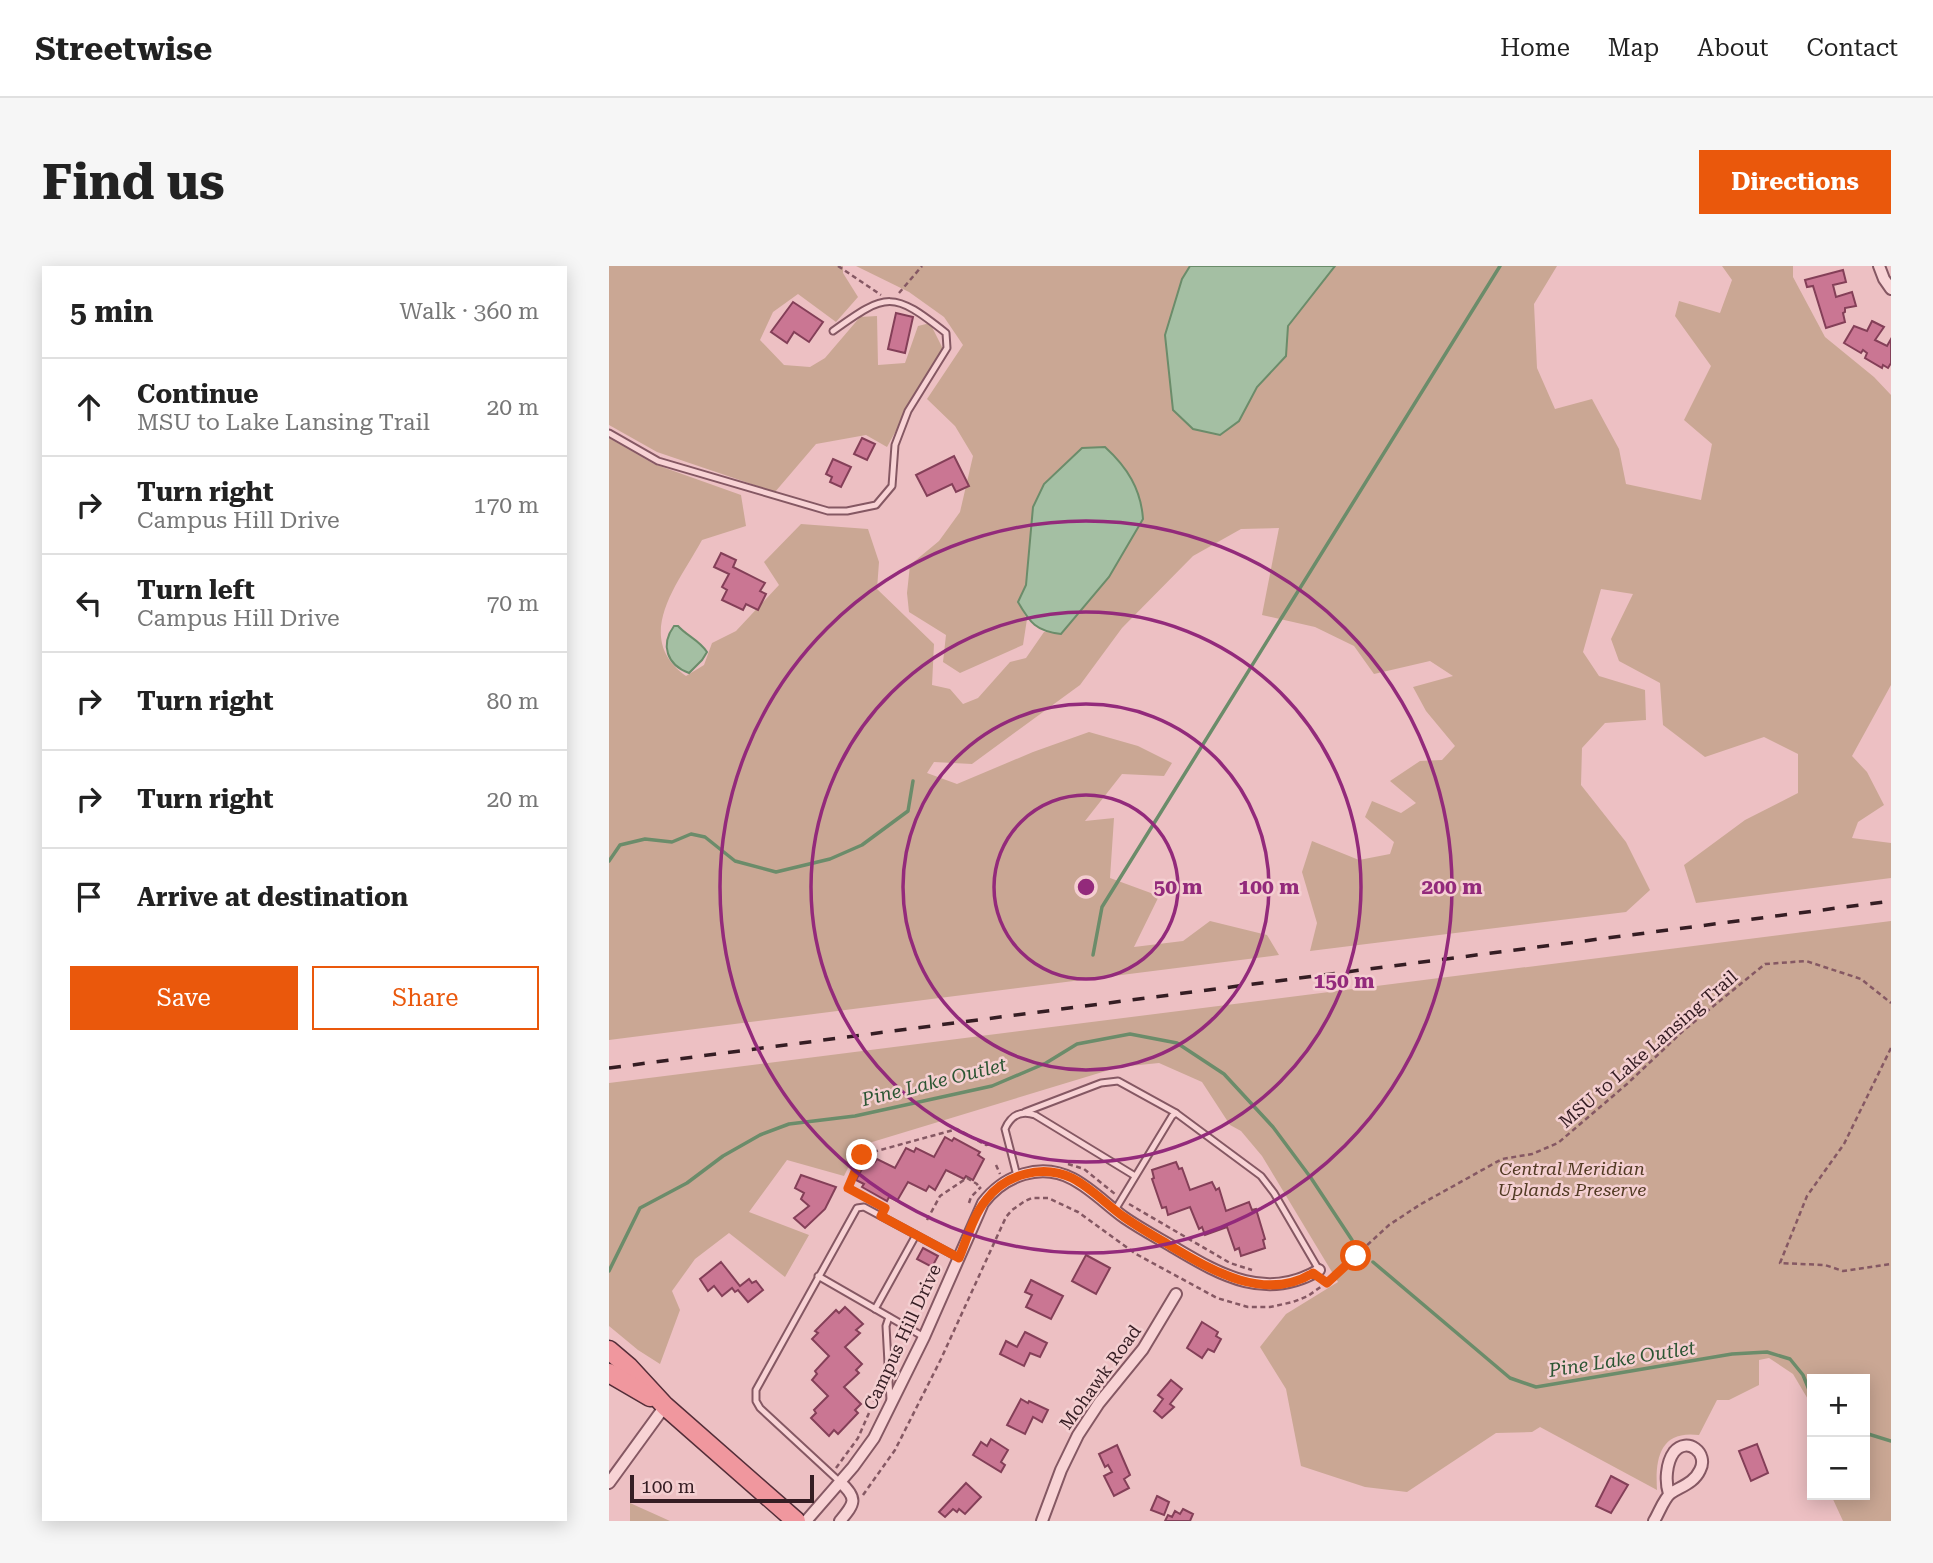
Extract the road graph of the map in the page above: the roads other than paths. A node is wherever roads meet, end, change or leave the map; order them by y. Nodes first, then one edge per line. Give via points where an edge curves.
1 (1879, 266) edge
2 (1891, 289) edge
3 (833, 331) dead end
4 (609, 433) edge
5 (1025, 1112) junction
6 (1176, 1113) junction
7 (1016, 1171) junction
8 (1136, 1176) junction
9 (1115, 1210) junction
10 (916, 1235) junction
11 (959, 1258) junction
12 (1316, 1271) joint
13 (818, 1276) junction
14 (1176, 1294) dead end
15 (875, 1308) junction
16 (889, 1317) junction
17 (925, 1337) junction
18 (609, 1350) edge
19 (609, 1373) edge
20 (890, 1405) junction
21 (665, 1406) junction
22 (836, 1478) junction
23 (609, 1483) edge
24 (1669, 1494) junction
25 (796, 1521) edge
26 (806, 1521) edge
27 (840, 1521) edge
28 (1042, 1521) edge
29 (1654, 1521) edge

1 - 2 street
3 - 4 lane via 862,310 889,300 907,305 946,333 947,348 908,411 895,445 892,486 876,505 828,511 658,461
5 - 6 lane via 1118,1081
5 - 7 lane via 1015,1115 1005,1129
5 - 8 lane
6 - 8 lane
6 - 12 lane via 1261,1176
7 - 9 street, Campus Hill Drive via 1044,1170 1072,1178
7 - 11 street, Campus Hill Drive via 983,1203
8 - 9 lane
9 - 12 street, Campus Hill Drive via 1238,1281 1289,1283
10 - 11 lane
10 - 13 lane via 864,1207 857,1208
10 - 15 lane
11 - 17 street, Campus Hill Drive
13 - 15 lane
13 - 22 lane via 755,1398 760,1408
14 - 28 street, Mohawk Road via 1154,1333 1078,1435
15 - 16 lane
16 - 17 lane
16 - 20 lane
17 - 20 street, Campus Hill Drive
18 - 21 main road
19 - 21 main road
20 - 22 street, Campus Hill Drive via 862,1456
21 - 23 street
21 - 25 main road
22 - 26 street, Campus Hill Drive
22 - 27 street via 853,1499
24 - 24 street via 1689,1483 1702,1468 1700,1451 1686,1445 1672,1454
24 - 29 street

